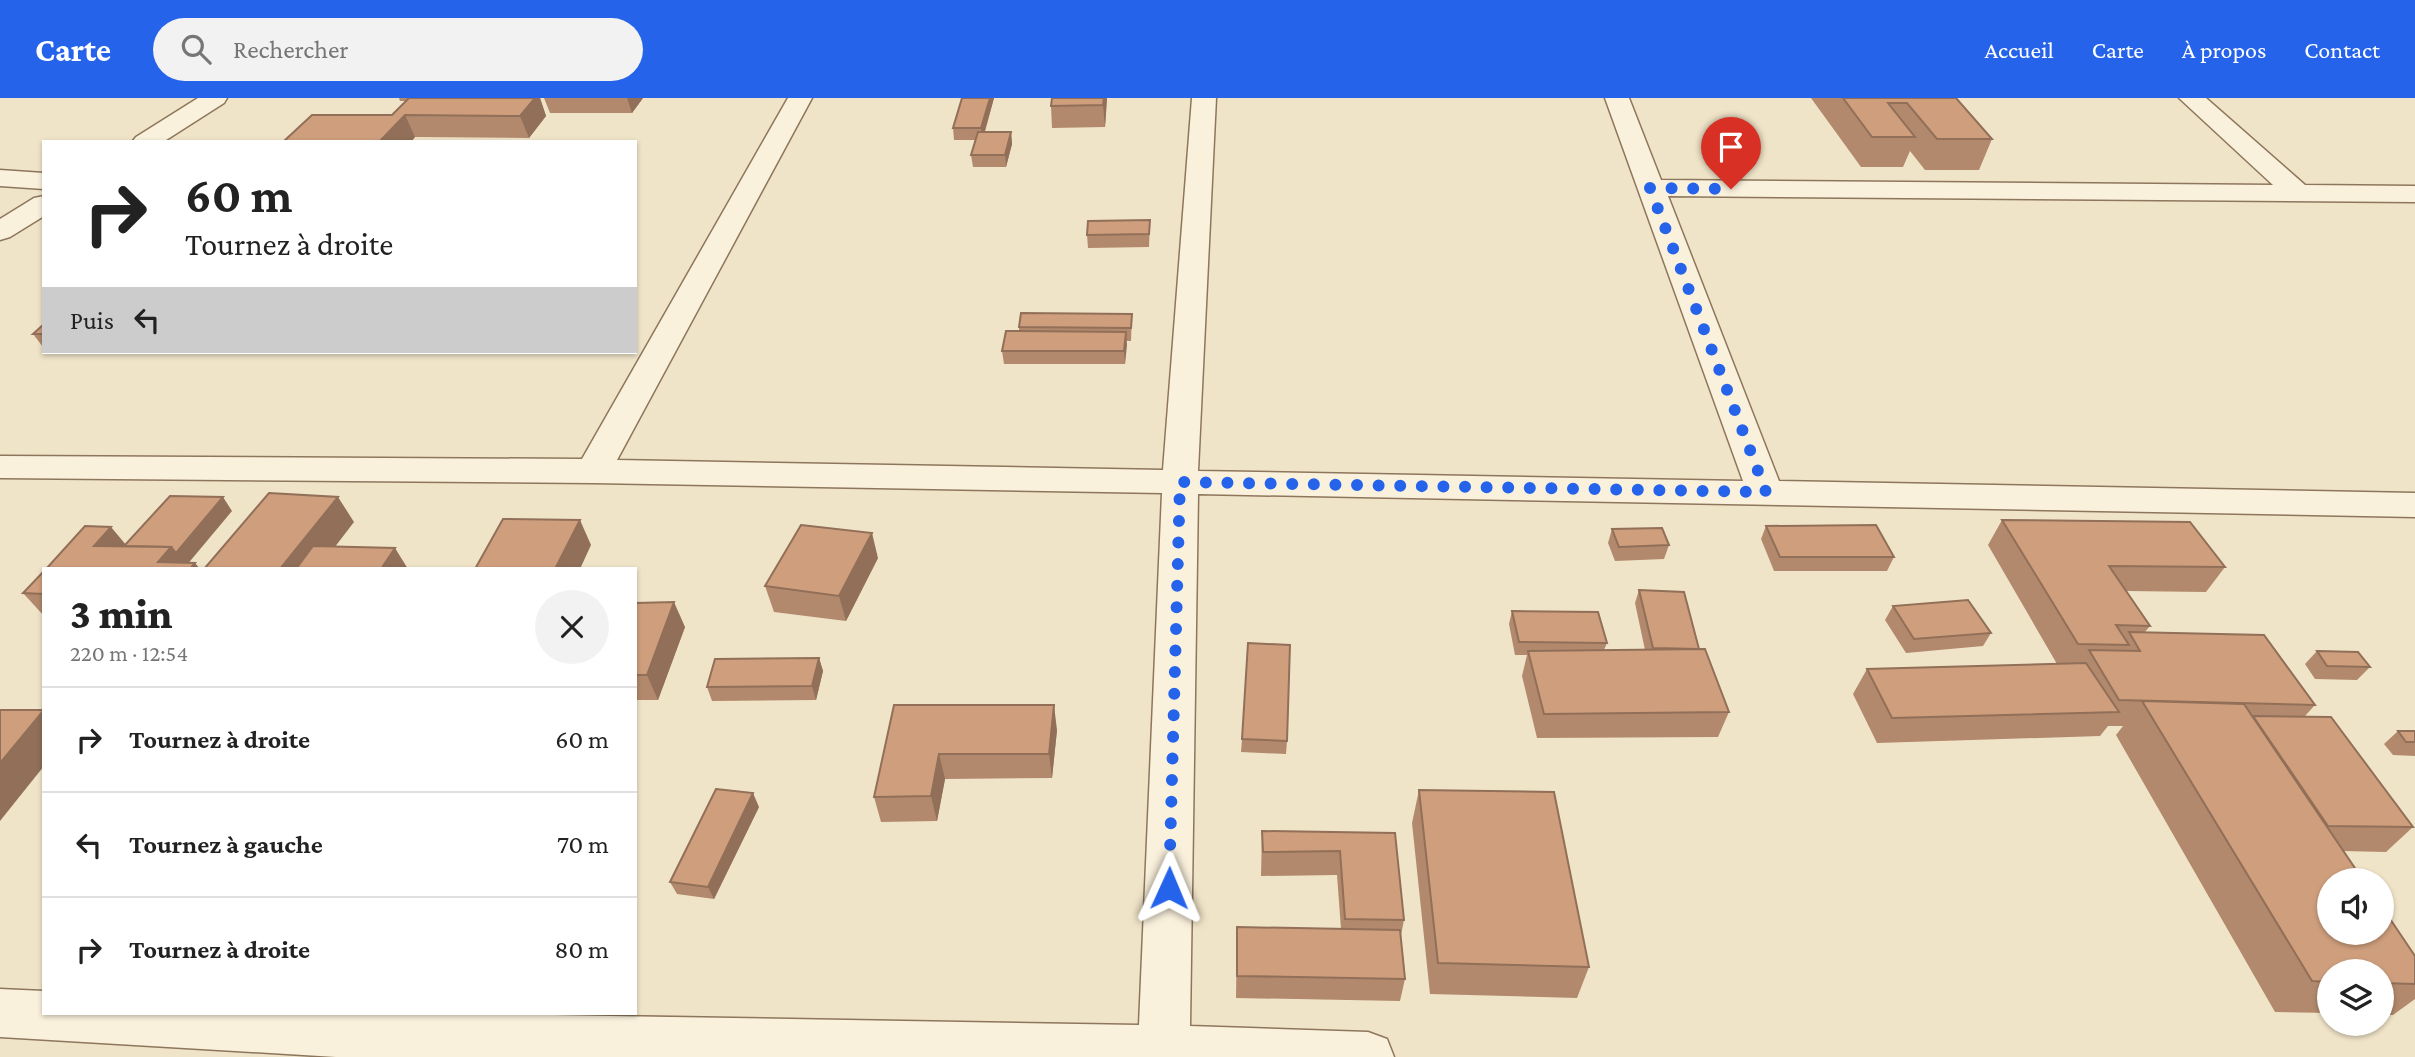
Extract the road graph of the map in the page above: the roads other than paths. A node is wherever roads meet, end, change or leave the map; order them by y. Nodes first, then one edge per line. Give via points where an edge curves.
1 (215, 98) edge
2 (800, 98) edge
3 (1204, 98) edge
4 (1616, 98) edge
5 (2191, 98) edge
6 (148, 140) edge
7 (0, 178) edge
8 (42, 181) edge
9 (1650, 188) junction
10 (2298, 192) junction
11 (2415, 194) edge
12 (42, 205) edge
13 (0, 230) edge
14 (0, 467) edge
15 (593, 471) junction
16 (1180, 482) junction
17 (1766, 492) junction
18 (2415, 505) edge
19 (0, 1013) edge
20 (483, 1049) edge
21 (1164, 1050) junction
22 (1367, 1057) edge

1 - 6 street
2 - 15 street
3 - 16 street
4 - 9 street
5 - 10 street
7 - 8 street
9 - 10 street
9 - 17 street
10 - 11 street
12 - 13 street
14 - 15 street
15 - 16 street
16 - 17 street
16 - 21 street
17 - 18 street
19 - 20 street
20 - 21 street
21 - 22 street

